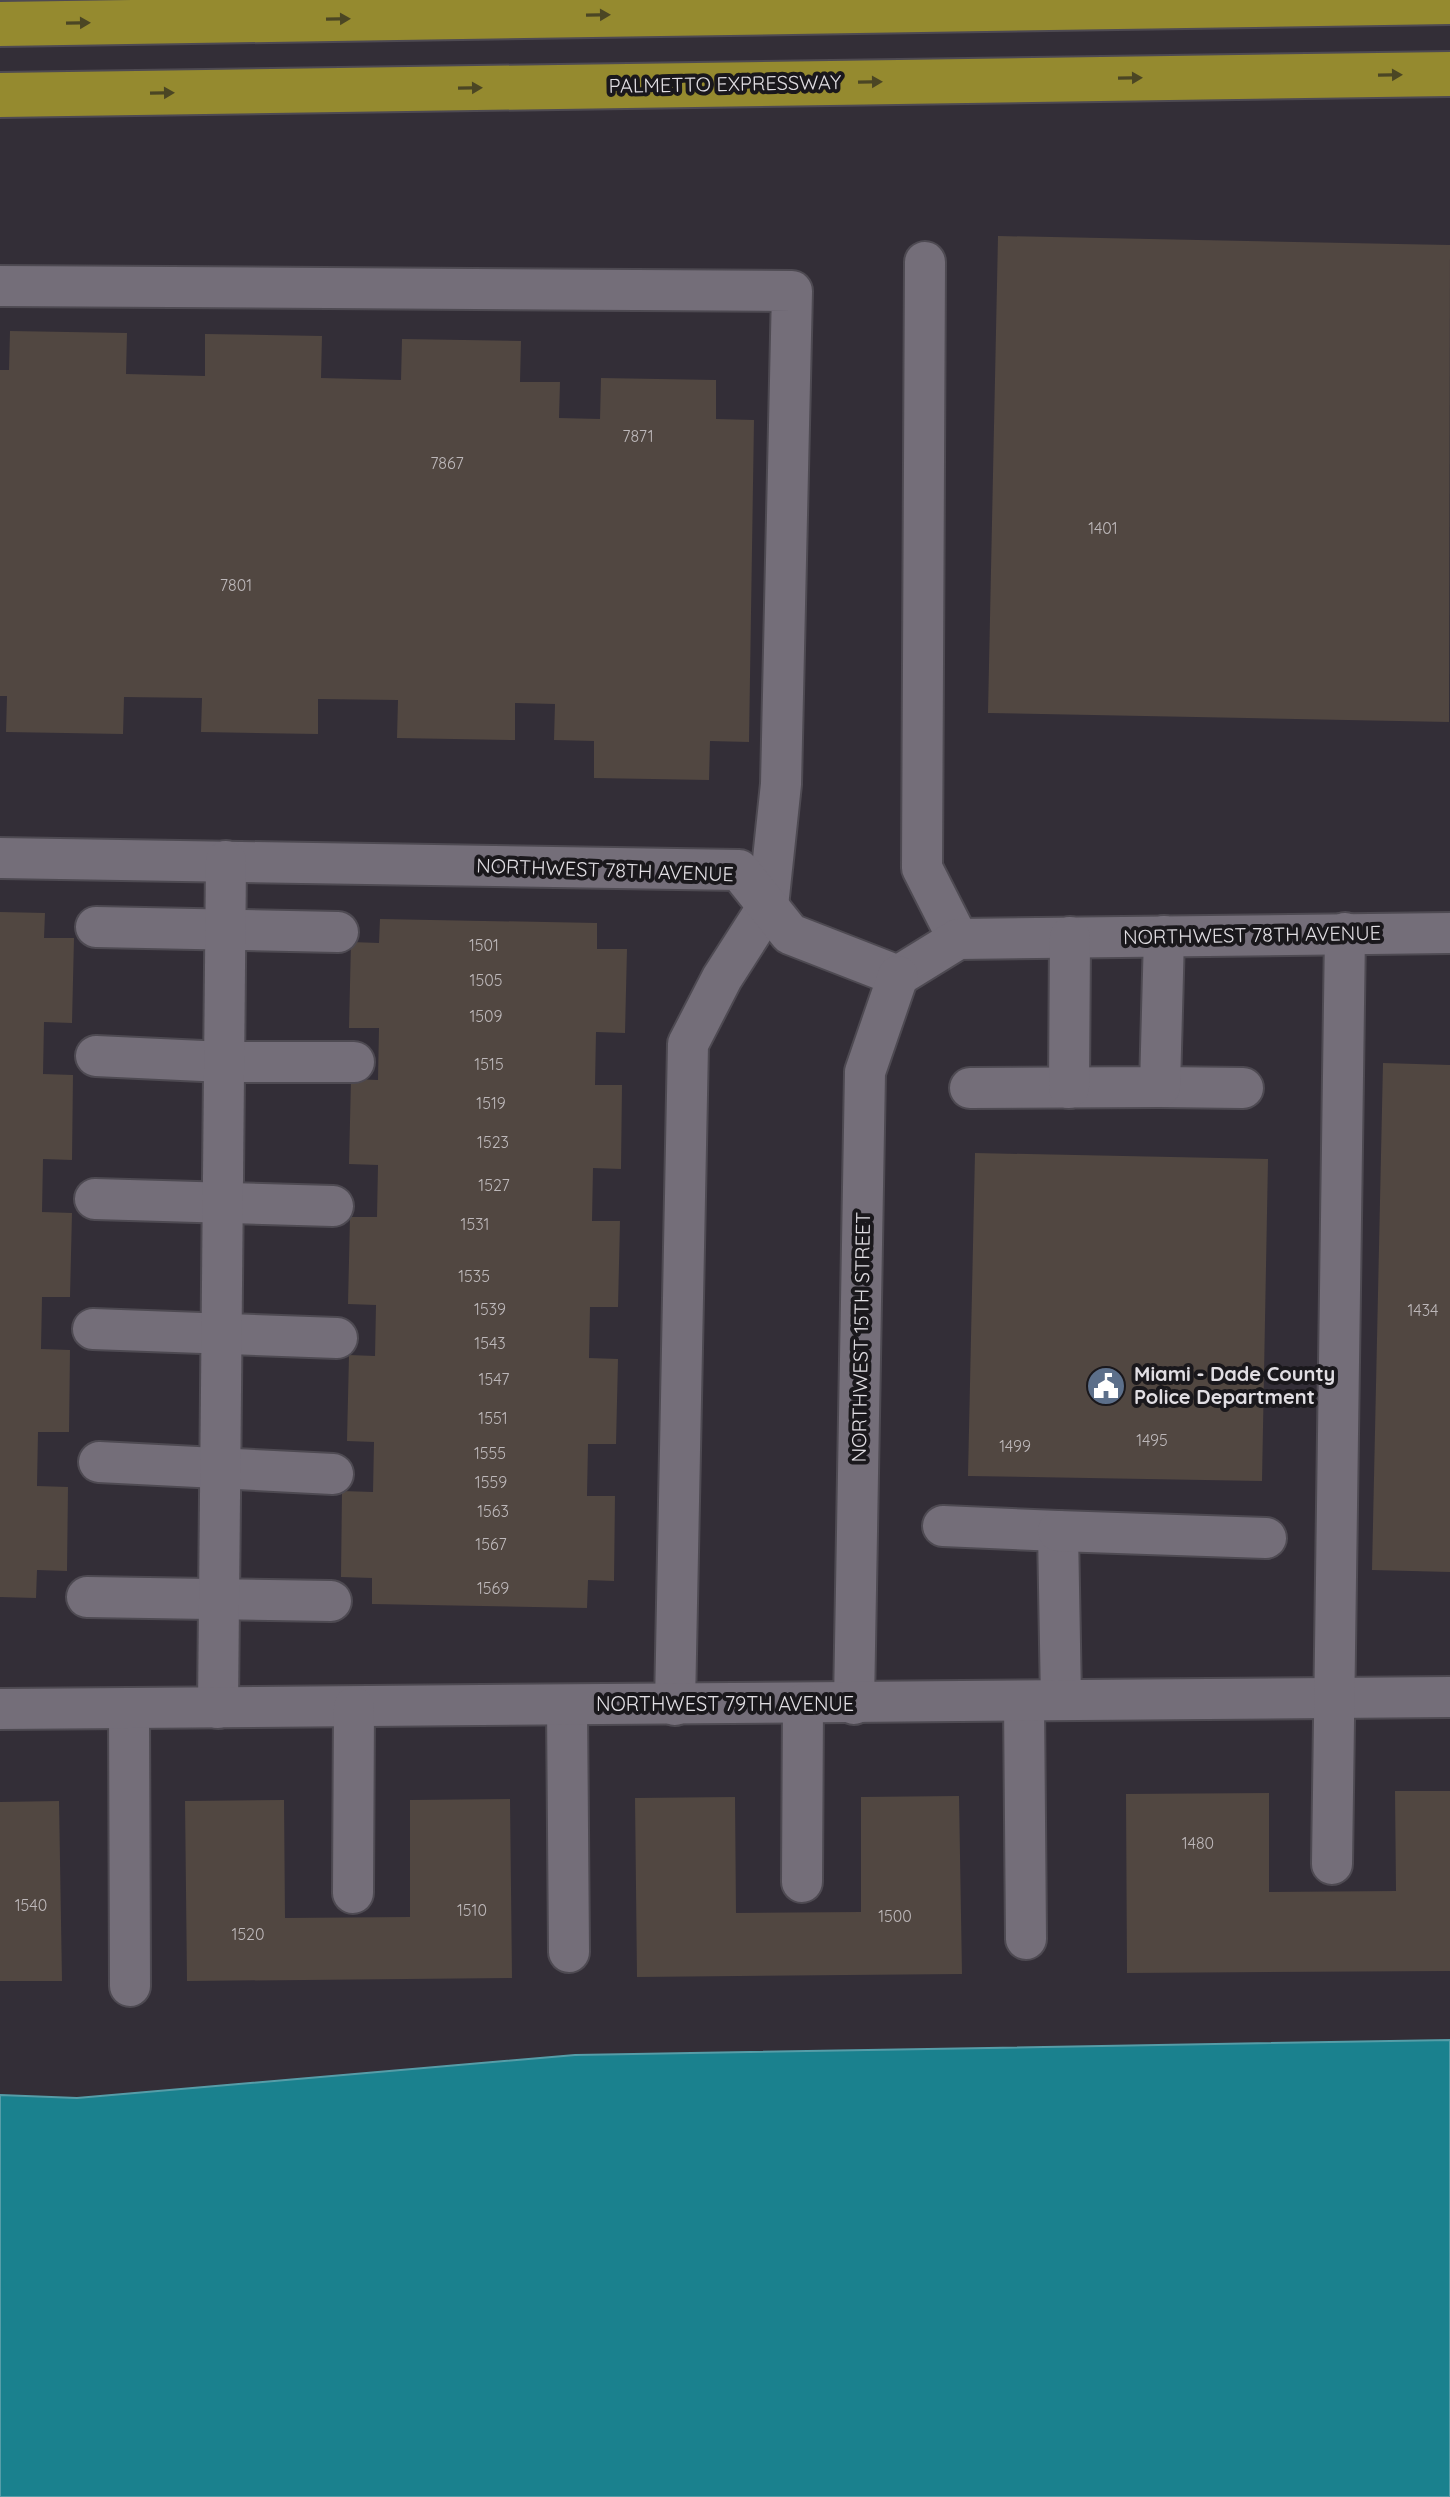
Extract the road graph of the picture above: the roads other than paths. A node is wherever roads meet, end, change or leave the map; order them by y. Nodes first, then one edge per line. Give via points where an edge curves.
1 (1450, 2) edge
2 (0, 24) edge
3 (1450, 74) edge
4 (0, 95) edge
5 (925, 262) dead end
6 (0, 286) edge
7 (0, 858) edge
8 (226, 861) junction
9 (768, 906) junction
10 (96, 927) dead end
11 (225, 929) junction
12 (338, 932) dead end
13 (1345, 933) junction
14 (1450, 933) edge
15 (1164, 936) junction
16 (1070, 937) junction
17 (958, 939) junction
18 (898, 976) junction
19 (96, 1056) dead end
20 (224, 1062) junction
21 (354, 1062) dead end
22 (1160, 1087) junction
23 (970, 1088) dead end
24 (1069, 1088) junction
25 (1243, 1088) dead end
26 (95, 1199) dead end
27 (223, 1203) junction
28 (333, 1206) dead end
29 (93, 1329) dead end
30 (221, 1335) junction
31 (337, 1338) dead end
32 (99, 1462) dead end
33 (220, 1467) junction
34 (333, 1474) dead end
35 (943, 1526) dead end
36 (1058, 1531) junction
37 (1266, 1538) dead end
38 (87, 1597) dead end
39 (219, 1601) junction
40 (331, 1601) dead end
41 (1450, 1697) edge
42 (1334, 1698) junction
43 (1042, 1700) junction
44 (803, 1704) junction
45 (854, 1704) junction
46 (675, 1705) junction
47 (567, 1706) junction
48 (354, 1707) junction
49 (129, 1708) junction
50 (218, 1708) junction
51 (0, 1709) edge
52 (1332, 1864) dead end
53 (802, 1882) dead end
54 (353, 1893) dead end
55 (1026, 1939) dead end
56 (569, 1952) dead end
57 (130, 1986) dead end

2 -> 1 highway
4 -> 3 highway, PALMETTO EXPRESSWAY
5 - 17 street via 922,868
6 - 9 street via 792,291 781,784
7 - 8 street, NORTHWEST 78TH AVENUE
8 - 9 street, NORTHWEST 78TH AVENUE via 739,870
8 - 11 street
9 - 18 street, NORTHWEST 78TH AVENUE via 790,934
9 - 46 street via 688,1044
10 - 11 street
11 - 12 street
11 - 20 street
13 - 14 street, NORTHWEST 78TH AVENUE
13 - 15 street, NORTHWEST 78TH AVENUE
13 - 42 street
15 - 16 street, NORTHWEST 78TH AVENUE
15 - 22 street
16 - 17 street, NORTHWEST 78TH AVENUE
16 - 24 street
17 - 18 street
18 - 45 street, NORTHWEST 15TH STREET via 865,1072
19 - 20 street
20 - 21 street
20 - 27 street
22 - 24 street
22 - 25 street
23 - 24 street
26 - 27 street
27 - 28 street
27 - 30 street
29 - 30 street
30 - 31 street
30 - 33 street
32 - 33 street
33 - 34 street
33 - 39 street
35 - 36 street
36 - 37 street
36 - 43 street
38 - 39 street
39 - 40 street
39 - 50 street
41 - 42 street, NORTHWEST 79TH AVENUE
42 - 43 street, NORTHWEST 79TH AVENUE
42 - 52 street
43 - 45 street, NORTHWEST 79TH AVENUE
43 - 55 street
44 - 45 street, NORTHWEST 79TH AVENUE
44 - 46 street, NORTHWEST 79TH AVENUE
44 - 53 street
46 - 47 street, NORTHWEST 79TH AVENUE
47 - 48 street, NORTHWEST 79TH AVENUE
47 - 56 street
48 - 50 street, NORTHWEST 79TH AVENUE
48 - 54 street
49 - 50 street, NORTHWEST 79TH AVENUE
49 - 51 street, NORTHWEST 79TH AVENUE
49 - 57 street

